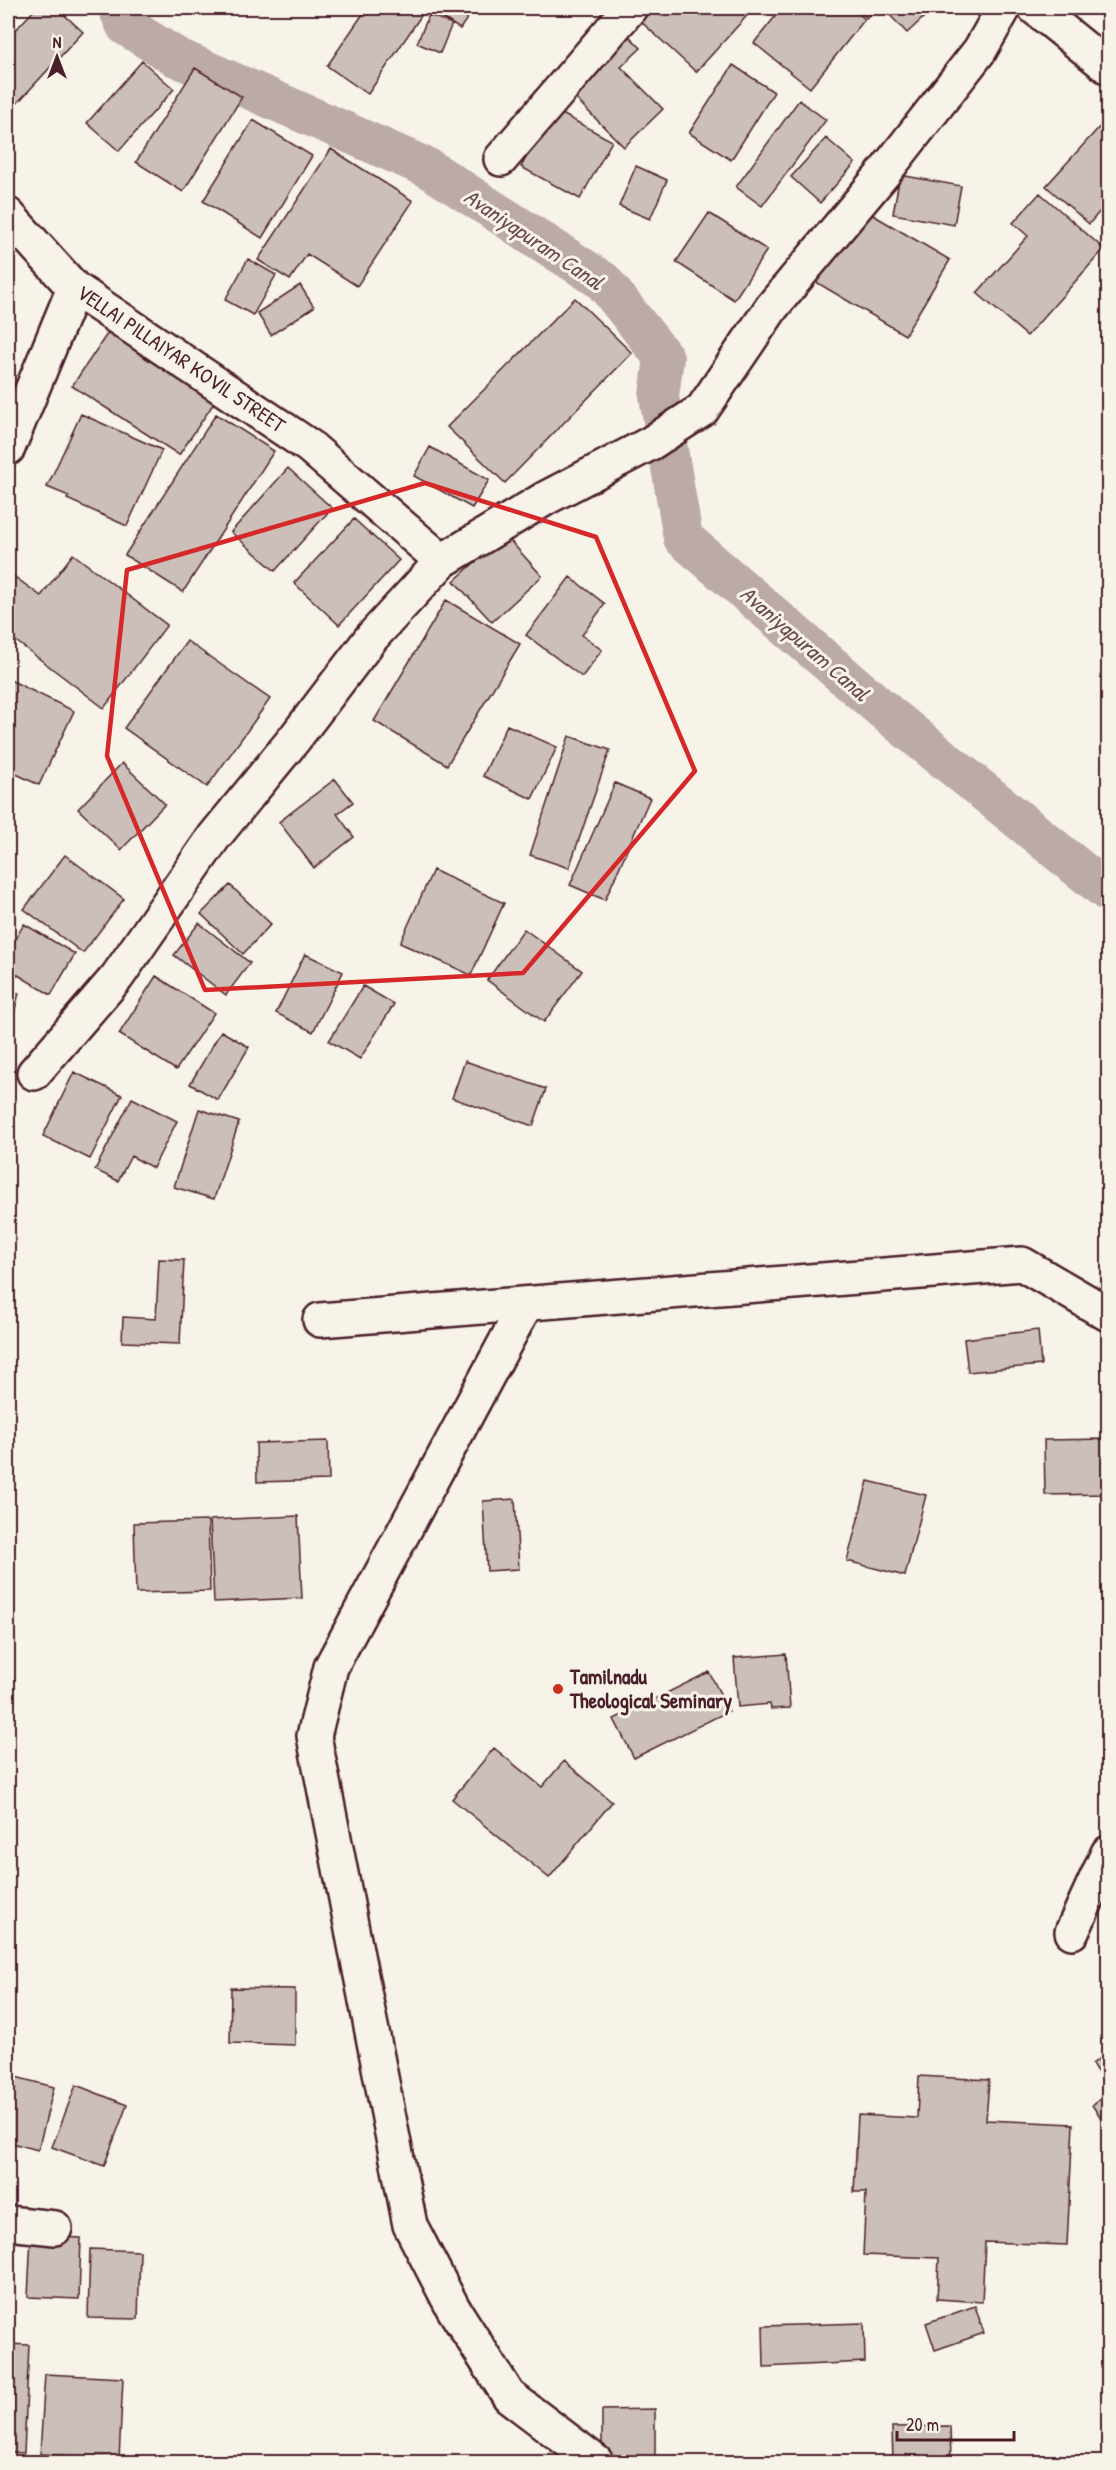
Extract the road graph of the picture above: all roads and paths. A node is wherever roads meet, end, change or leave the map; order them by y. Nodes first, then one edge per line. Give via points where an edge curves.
1 (630, 8) edge
2 (1004, 8) edge
3 (1035, 8) edge
4 (1108, 68) edge
5 (501, 159) dead end
6 (8, 215) edge
7 (74, 288) junction
8 (8, 448) edge
9 (442, 561) junction
10 (34, 1073) dead end
11 (526, 1304) junction
12 (1108, 1314) edge
13 (320, 1320) dead end
14 (1108, 1853) edge
15 (1072, 1932) dead end
16 (8, 2223) edge
17 (55, 2228) dead end
18 (596, 2463) edge

1 - 5 street
2 - 9 street via 980,50 884,174 772,308 702,410 651,444 546,498
3 - 4 street
6 - 7 street, VELLAI PILLAIYAR KOVIL STREET
7 - 8 street
7 - 9 street, VELLAI PILLAIYAR KOVIL STREET via 309,446
9 - 10 street via 372,636 214,837 117,976
11 - 12 street via 1022,1264
11 - 13 street
11 - 18 street via 331,1667 314,1736 410,2225 453,2308 509,2396
14 - 15 street
16 - 17 street

